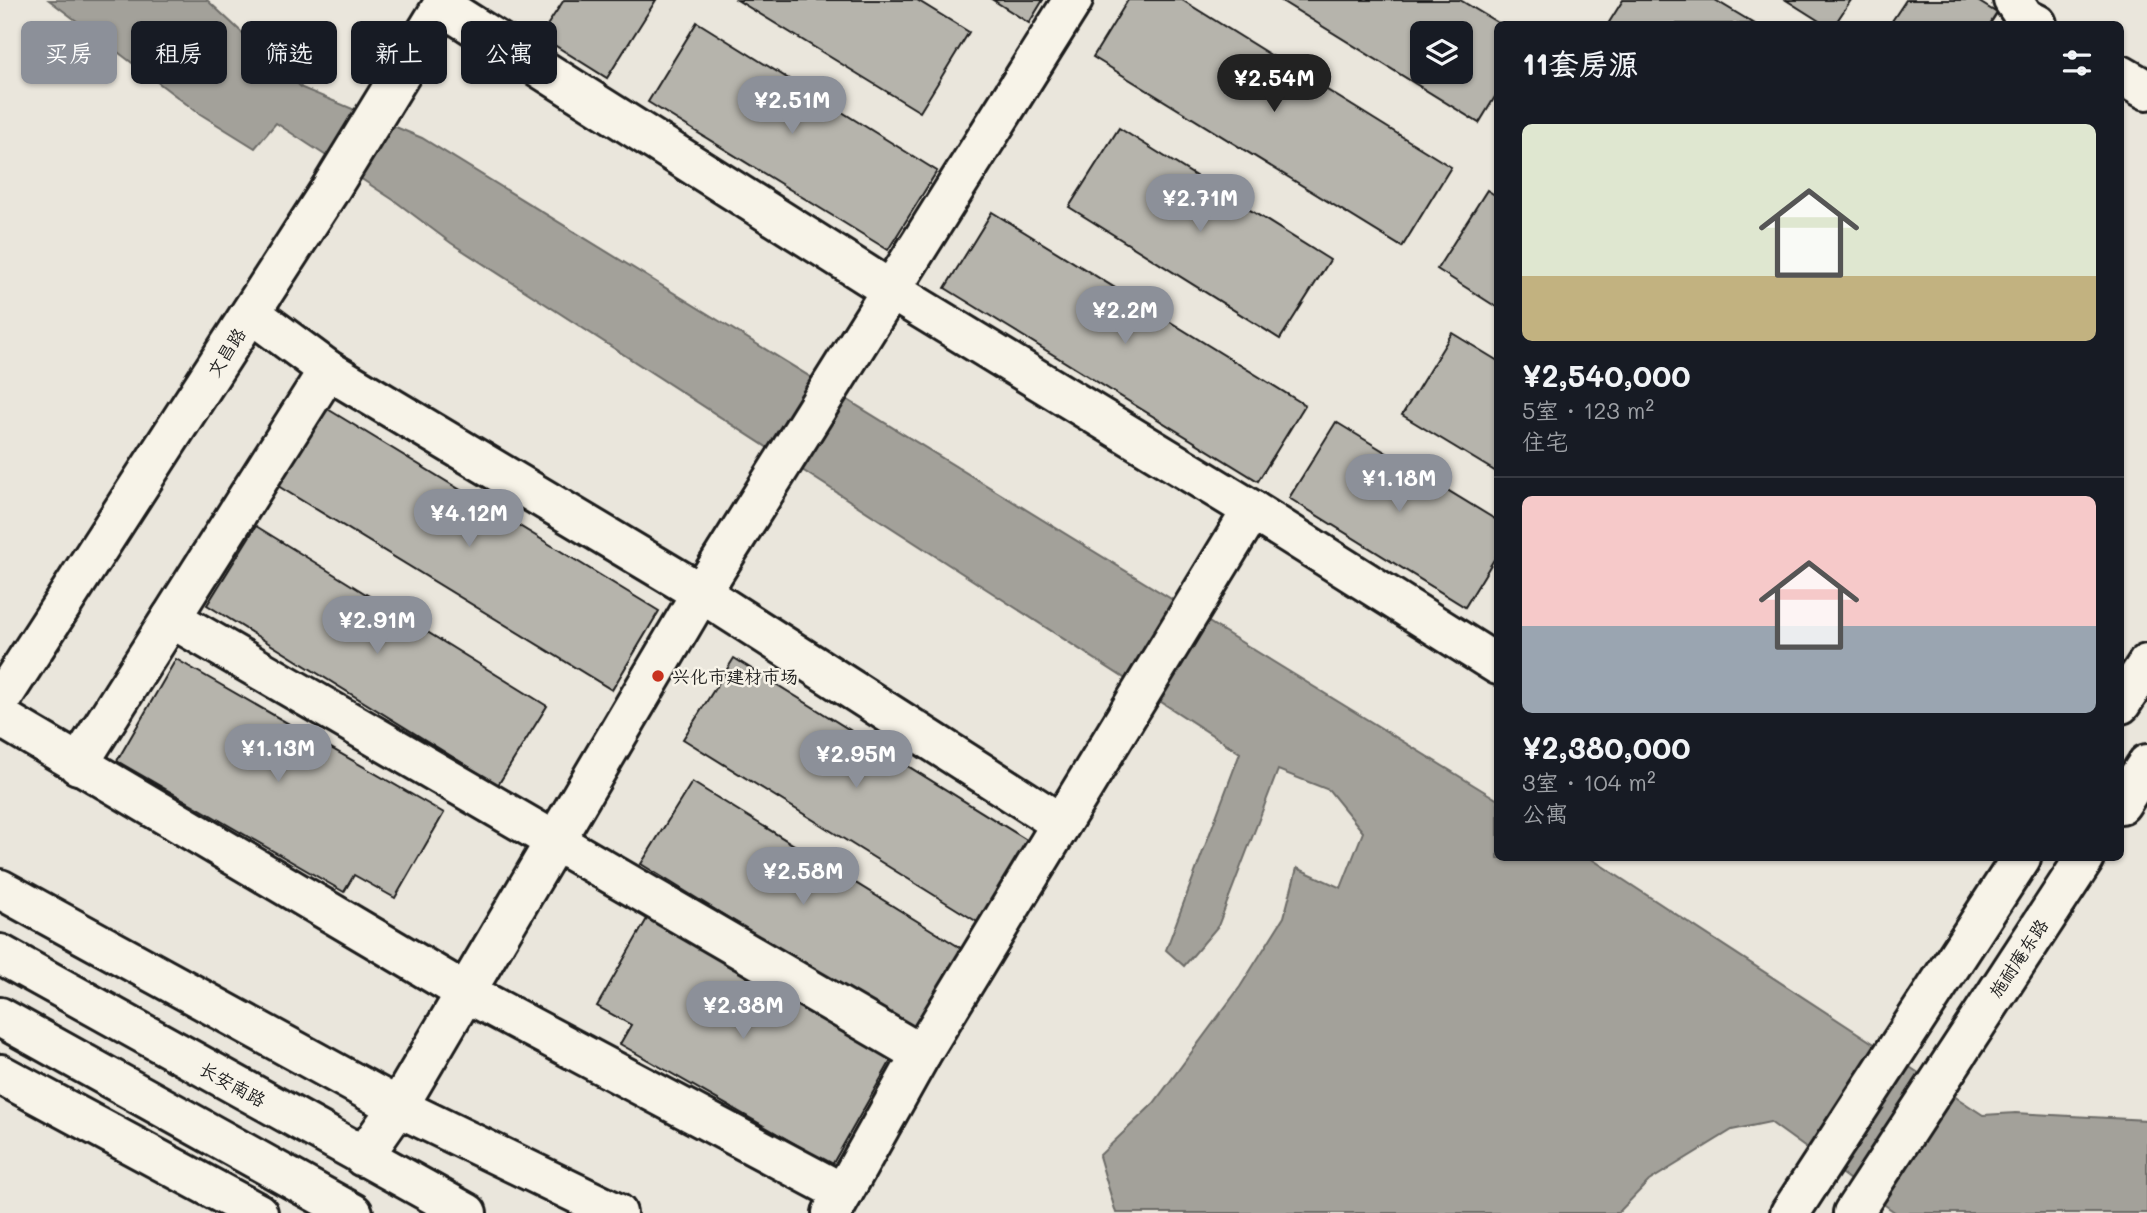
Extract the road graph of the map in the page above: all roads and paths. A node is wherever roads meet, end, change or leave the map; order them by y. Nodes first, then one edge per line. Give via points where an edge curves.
1 (1073, 0) edge
2 (444, 3) edge
3 (2124, 77) edge
4 (2147, 90) edge
5 (889, 289) junction
6 (251, 313) junction
7 (328, 370) junction
8 (1252, 510) junction
9 (701, 593) junction
10 (171, 618) junction
11 (1494, 662) edge
12 (2147, 664) edge
13 (2124, 699) edge
14 (0, 701) edge
15 (0, 717) edge
16 (78, 765) junction
17 (2147, 765) edge
18 (2124, 800) edge
19 (1060, 822) junction
20 (553, 841) junction
21 (2019, 861) edge
22 (2083, 861) edge
23 (0, 889) edge
24 (0, 954) edge
25 (466, 992) junction
26 (0, 1017) edge
27 (921, 1054) junction
28 (0, 1074) edge
29 (398, 1107) junction
30 (363, 1157) junction
31 (837, 1203) edge
32 (1794, 1207) edge
33 (344, 1211) edge
34 (258, 1213) edge
35 (467, 1213) edge
36 (617, 1213) edge
37 (1853, 1213) edge

1 - 5 main road
2 - 5 main road
2 - 6 main road, 文昌路
3 - 4 main road
5 - 8 main road
5 - 9 main road
6 - 7 main road
6 - 14 main road, 文昌路
7 - 9 main road
7 - 10 main road
8 - 11 main road
8 - 19 main road
9 - 19 main road
9 - 20 main road
10 - 16 main road
10 - 20 main road
12 - 13 main road
15 - 16 main road
16 - 25 main road
17 - 18 main road
19 - 27 main road
20 - 25 main road
20 - 27 main road
21 - 32 main road
22 - 37 main road, 施耐庵东路
23 - 29 main road
24 - 30 main road, 长安南路
25 - 29 main road
25 - 31 main road
26 - 33 main road
27 - 31 main road
28 - 34 main road
29 - 30 main road
29 - 36 main road
30 - 35 main road, 长安南路

